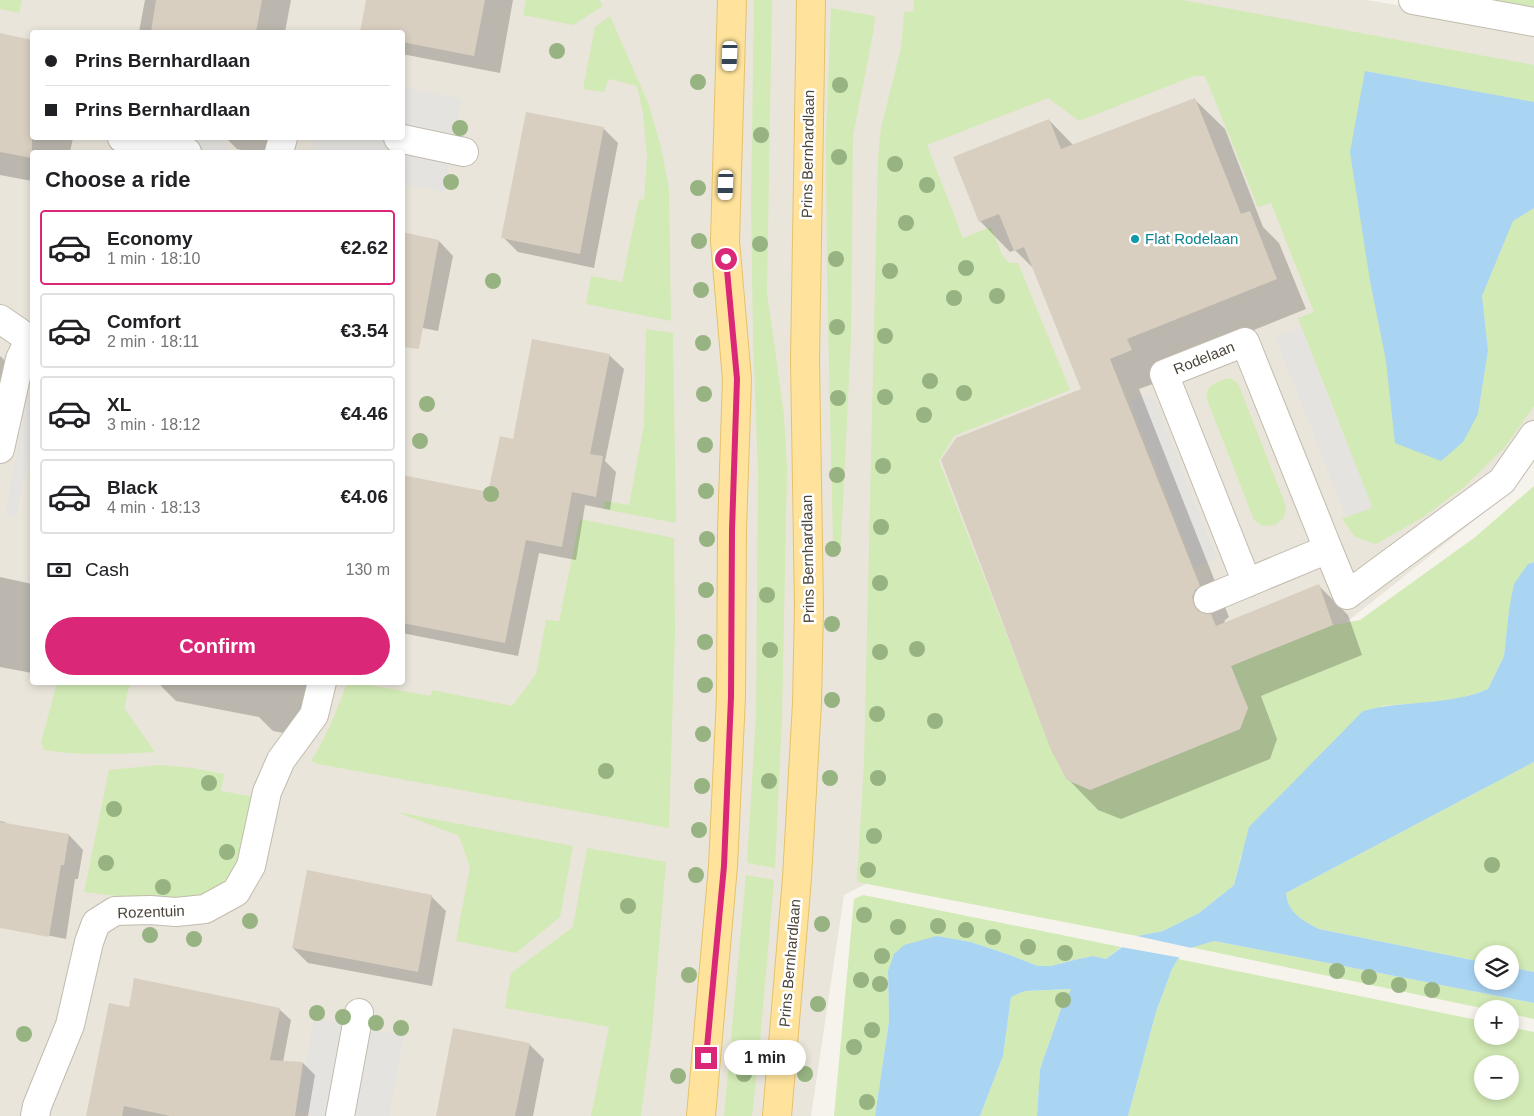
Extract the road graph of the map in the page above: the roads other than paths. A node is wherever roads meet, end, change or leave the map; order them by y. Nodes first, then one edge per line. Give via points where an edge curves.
1 (732, 0) edge
2 (811, 0) edge
3 (1413, 0) edge
4 (1534, 22) edge
5 (405, 139) edge
6 (131, 140) edge
7 (178, 150) edge
8 (464, 152) dead end
9 (0, 319) edge
10 (30, 340) edge
11 (30, 343) edge
12 (1534, 435) edge
13 (0, 449) edge
14 (1328, 549) junction
15 (1247, 583) junction
16 (1208, 599) dead end
17 (321, 685) edge
18 (359, 1012) dead end
19 (35, 1116) edge
20 (340, 1116) edge
21 (701, 1116) edge
22 (776, 1116) edge

1 - 21 main road via 725,241 737,379 731,697 724,866
2 - 22 main road, Prins Bernhardlaan via 805,360 809,608 807,703 797,878
3 - 4 street
5 - 8 street
6 - 7 street
9 - 10 street
11 - 13 street via 20,359
12 - 14 street, Rodelaan via 1502,481 1347,595
14 - 15 street
14 - 15 street, Rodelaan via 1245,342 1164,374
15 - 16 street
17 - 19 street, Rozentuin via 314,715 281,760 267,792 252,866 236,892 205,909 115,911 96,923 70,1025
18 - 20 street

